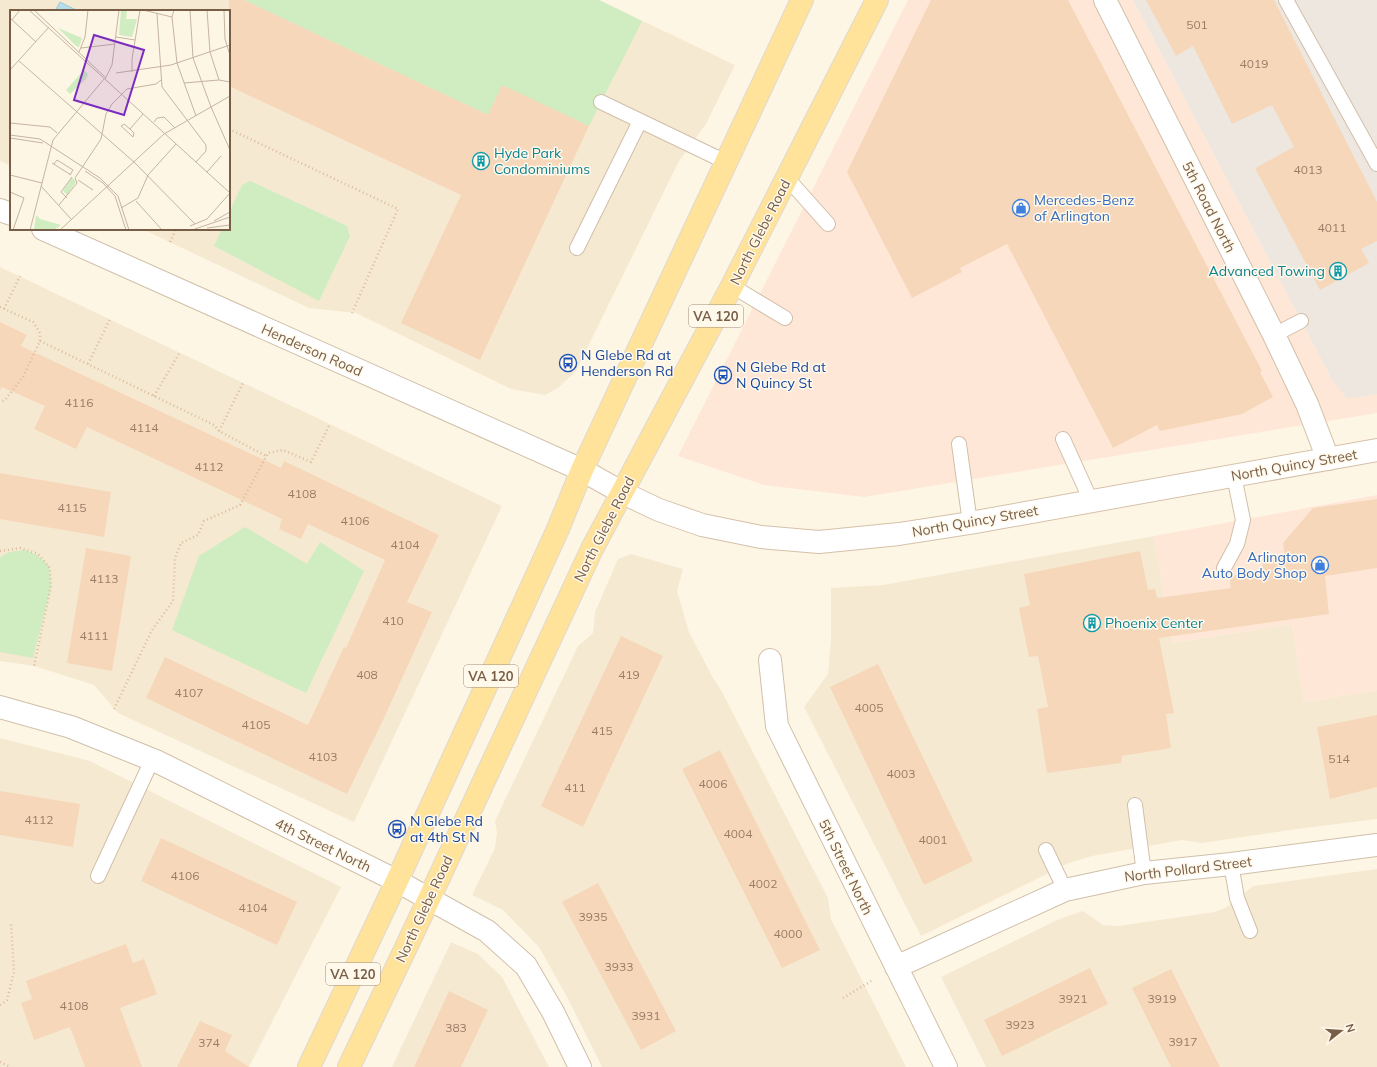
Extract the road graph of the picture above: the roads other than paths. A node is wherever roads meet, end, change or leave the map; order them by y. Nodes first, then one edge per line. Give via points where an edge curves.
1 (802, 0) edge
2 (877, 0) edge
3 (1105, 0) edge
4 (1286, 0) edge
5 (601, 102) dead end
6 (640, 121) junction
7 (726, 162) junction
8 (1377, 164) edge
9 (787, 178) junction
10 (0, 210) edge
11 (10, 214) edge
12 (828, 224) dead end
13 (45, 230) edge
14 (577, 248) dead end
15 (732, 286) junction
16 (785, 318) dead end
17 (1301, 321) dead end
18 (1274, 335) junction
19 (1063, 439) dead end
20 (959, 444) dead end
21 (1377, 450) edge
22 (1328, 459) junction
23 (582, 470) junction
24 (1234, 476) junction
25 (623, 493) junction
26 (1091, 501) junction
27 (970, 523) junction
28 (1224, 568) dead end
29 (770, 660) dead end
30 (0, 707) edge
31 (152, 760) junction
32 (1135, 805) dead end
33 (1377, 845) edge
34 (1046, 850) dead end
35 (1231, 864) junction
36 (1144, 872) junction
37 (98, 876) dead end
38 (397, 881) junction
39 (1065, 890) junction
40 (429, 899) junction
41 (1250, 931) dead end
42 (896, 967) junction
43 (309, 1067) edge
44 (349, 1067) edge
45 (580, 1067) edge
46 (946, 1067) edge

1 - 7 main road, VA 120
2 - 9 main road, North Glebe Road / VA 120
3 - 18 street, 5th Road North
4 - 8 lane
5 - 6 lane
6 - 7 lane
6 - 14 lane
7 - 23 main road, VA 120
9 - 12 lane
9 - 15 main road, North Glebe Road / VA 120
10 - 11 street
13 - 23 street, Henderson Road
15 - 16 lane
15 - 25 main road, North Glebe Road / VA 120
17 - 18 lane
18 - 22 street, 5th Road North via 1307,404
19 - 26 lane
20 - 27 lane
21 - 22 street, North Quincy Street
22 - 24 street, North Quincy Street
23 - 25 street, North Quincy Street
23 - 38 main road, VA 120 via 558,529
24 - 26 street, North Quincy Street
24 - 28 lane via 1243,520 1237,544
25 - 27 street, North Quincy Street via 659,510 702,525 760,536 819,542
25 - 40 main road, North Glebe Road / VA 120 via 589,556
26 - 27 street, North Quincy Street
29 - 42 street, 5th Street North via 777,726
30 - 31 street, 4th Street North via 71,727
31 - 37 lane
31 - 38 street, 4th Street North
32 - 36 lane
33 - 35 street, North Pollard Street
34 - 39 lane
35 - 36 street, North Pollard Street
35 - 41 lane via 1237,898
36 - 39 street, North Pollard Street
38 - 40 street, 4th Street North
38 - 43 main road, VA 120
39 - 42 street, North Pollard Street
40 - 44 main road, North Glebe Road / VA 120
40 - 45 street, 4th Street North via 487,931 526,966 553,1012
42 - 46 street, 5th Street North

